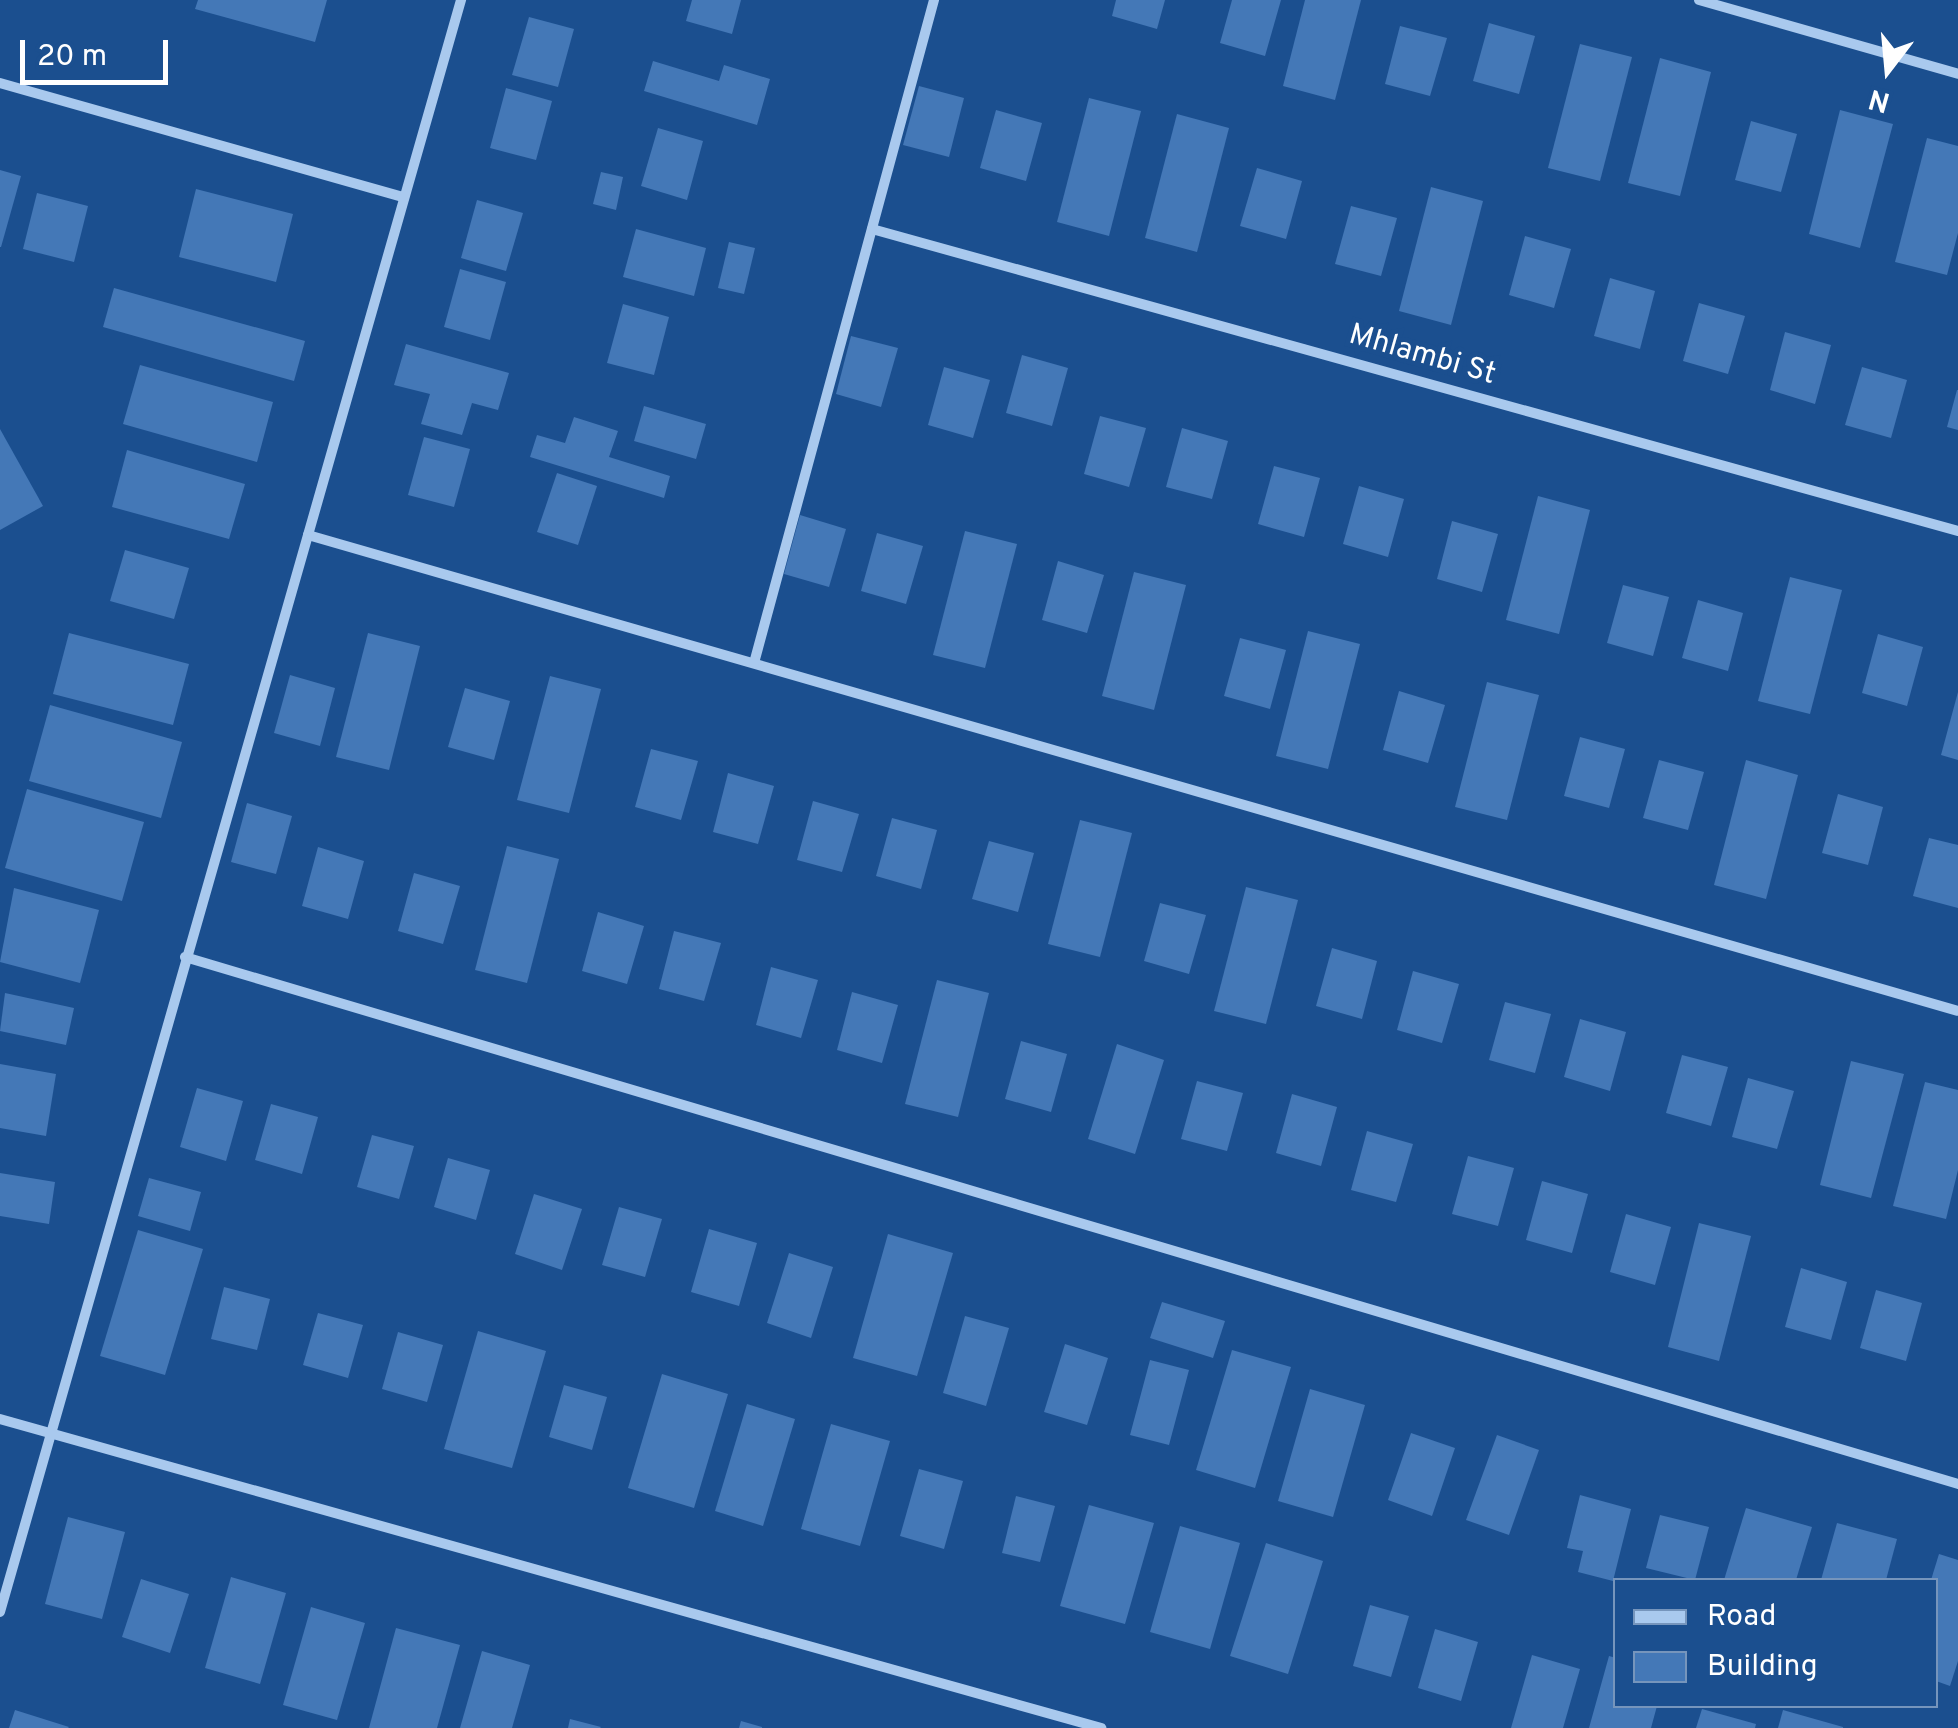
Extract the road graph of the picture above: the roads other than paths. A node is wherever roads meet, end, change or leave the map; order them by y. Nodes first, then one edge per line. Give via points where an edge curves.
1 (460, 0) edge
2 (934, 0) edge
3 (1699, 0) edge
4 (1958, 74) edge
5 (0, 82) edge
6 (404, 196) junction
7 (872, 229) junction
8 (1958, 531) edge
9 (308, 535) junction
10 (754, 663) junction
11 (185, 957) junction
12 (1958, 1011) edge
13 (0, 1420) edge
14 (50, 1434) junction
15 (1958, 1484) edge
16 (0, 1612) edge
17 (1101, 1728) edge

1 - 6 street
2 - 7 street
3 - 4 street
5 - 6 street
6 - 9 street
7 - 8 street, Mhlambi St
7 - 10 street
9 - 10 street
9 - 11 street
10 - 12 street
11 - 14 street
11 - 15 street
13 - 14 street
14 - 16 street
14 - 17 street

